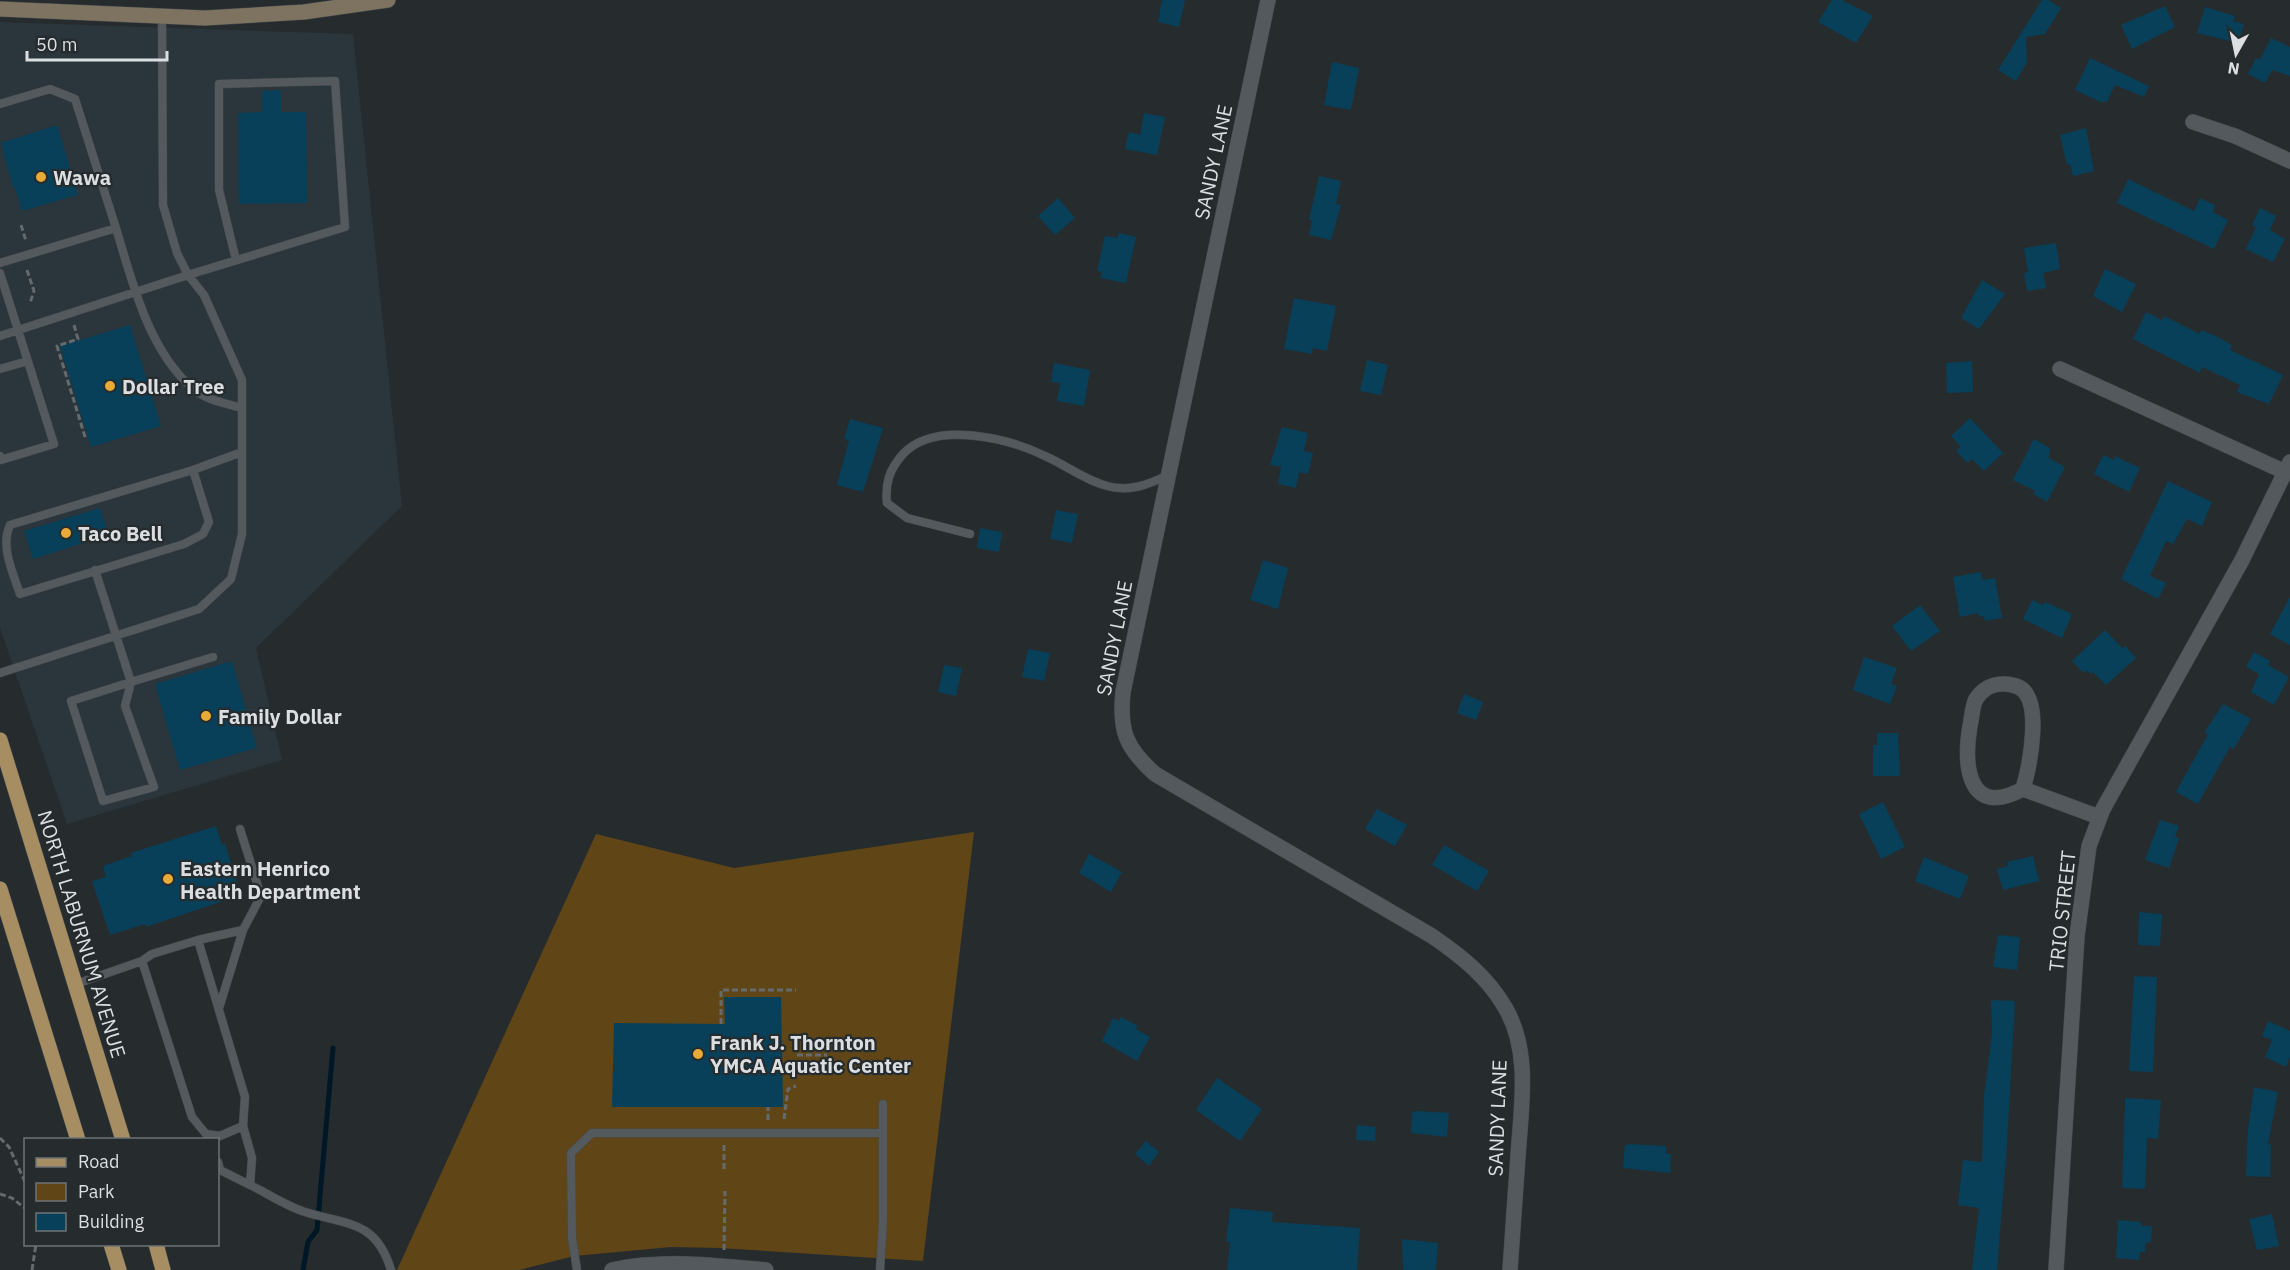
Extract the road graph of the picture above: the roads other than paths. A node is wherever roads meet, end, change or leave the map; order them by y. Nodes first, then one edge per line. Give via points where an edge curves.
1 (388, 0) edge
2 (1268, 0) edge
3 (0, 9) edge
4 (162, 16) junction
5 (0, 104) edge
6 (2193, 122) dead end
7 (2290, 161) edge
8 (116, 228) junction
9 (236, 260) junction
10 (0, 263) edge
11 (0, 273) edge
12 (188, 275) junction
13 (136, 292) junction
14 (19, 330) junction
15 (0, 336) edge
16 (28, 361) junction
17 (0, 369) edge
18 (2060, 369) dead end
19 (242, 408) junction
20 (242, 452) junction
21 (0, 456) edge
22 (2288, 467) edge
23 (193, 470) junction
24 (1169, 475) junction
25 (969, 534) dead end
26 (95, 570) junction
27 (116, 636) junction
28 (213, 657) dead end
29 (0, 673) edge
30 (131, 682) junction
31 (0, 740) edge
32 (2024, 789) junction
33 (2099, 817) junction
34 (240, 829) dead end
35 (0, 889) edge
36 (243, 930) junction
37 (198, 940) junction
38 (142, 961) junction
39 (76, 984) junction
40 (218, 1009) junction
41 (883, 1104) dead end
42 (243, 1126) junction
43 (883, 1133) junction
44 (208, 1137) edge
45 (77, 1138) edge
46 (122, 1138) edge
47 (219, 1166) edge
48 (250, 1185) junction
49 (111, 1246) edge
50 (156, 1246) edge
51 (119, 1270) edge
52 (164, 1270) edge
53 (391, 1270) edge
54 (577, 1270) edge
55 (612, 1270) edge
56 (766, 1270) edge
57 (880, 1270) edge
58 (1510, 1270) edge
59 (2056, 1270) edge

1 - 4 main road via 252,16
2 - 24 street, SANDY LANE
3 - 4 main road
4 - 12 lane via 163,205
5 - 8 lane via 50,89 75,99
6 - 7 street
8 - 10 lane
8 - 13 lane
9 - 9 lane via 219,190 219,84 335,81 345,226
9 - 12 lane
11 - 14 lane
12 - 13 lane
12 - 19 lane via 204,295 242,380
13 - 14 lane
13 - 19 lane via 156,339 179,375 193,390
14 - 15 lane
14 - 16 lane
16 - 17 lane
16 - 21 lane via 54,444 1,460
18 - 22 street
19 - 20 lane
20 - 23 lane
20 - 27 lane via 242,534 231,579 199,609
22 - 33 street, TRIO STREET via 2242,560
23 - 26 lane via 209,522 203,534 184,544
23 - 26 lane via 10,525 5,533 4,546 20,594
24 - 25 lane via 1145,487 1107,486 1043,454 954,434 931,437 910,447 894,464 885,484 887,504 907,518
24 - 58 street, SANDY LANE via 1123,692 1122,725 1130,746 1155,774 1432,936 1488,983 1513,1025 1522,1058
26 - 27 lane
27 - 29 lane
27 - 30 lane
28 - 30 lane
30 - 30 lane via 71,701 103,801 154,787 125,706
31 - 39 main road, NORTH LABURNUM AVENUE
32 - 32 street via 1994,798 1982,796 1970,783 1968,738 1975,700 1988,687 2019,687 2027,695 2033,733
32 - 33 street
33 - 59 street, TRIO STREET via 2089,846 2077,936
34 - 36 lane via 261,896
35 - 45 main road
36 - 37 lane
36 - 40 lane
37 - 38 lane via 152,954
37 - 40 lane
38 - 39 lane
38 - 44 lane via 192,1117
39 - 46 main road, NORTH LABURNUM AVENUE
40 - 42 lane via 245,1097
41 - 43 lane
42 - 44 lane
42 - 48 lane via 252,1158
43 - 54 lane via 592,1133 571,1153 572,1238
43 - 57 lane
47 - 48 lane
48 - 53 lane via 304,1211 354,1223 374,1236
49 - 51 main road
50 - 52 main road
55 - 56 street via 698,1263

